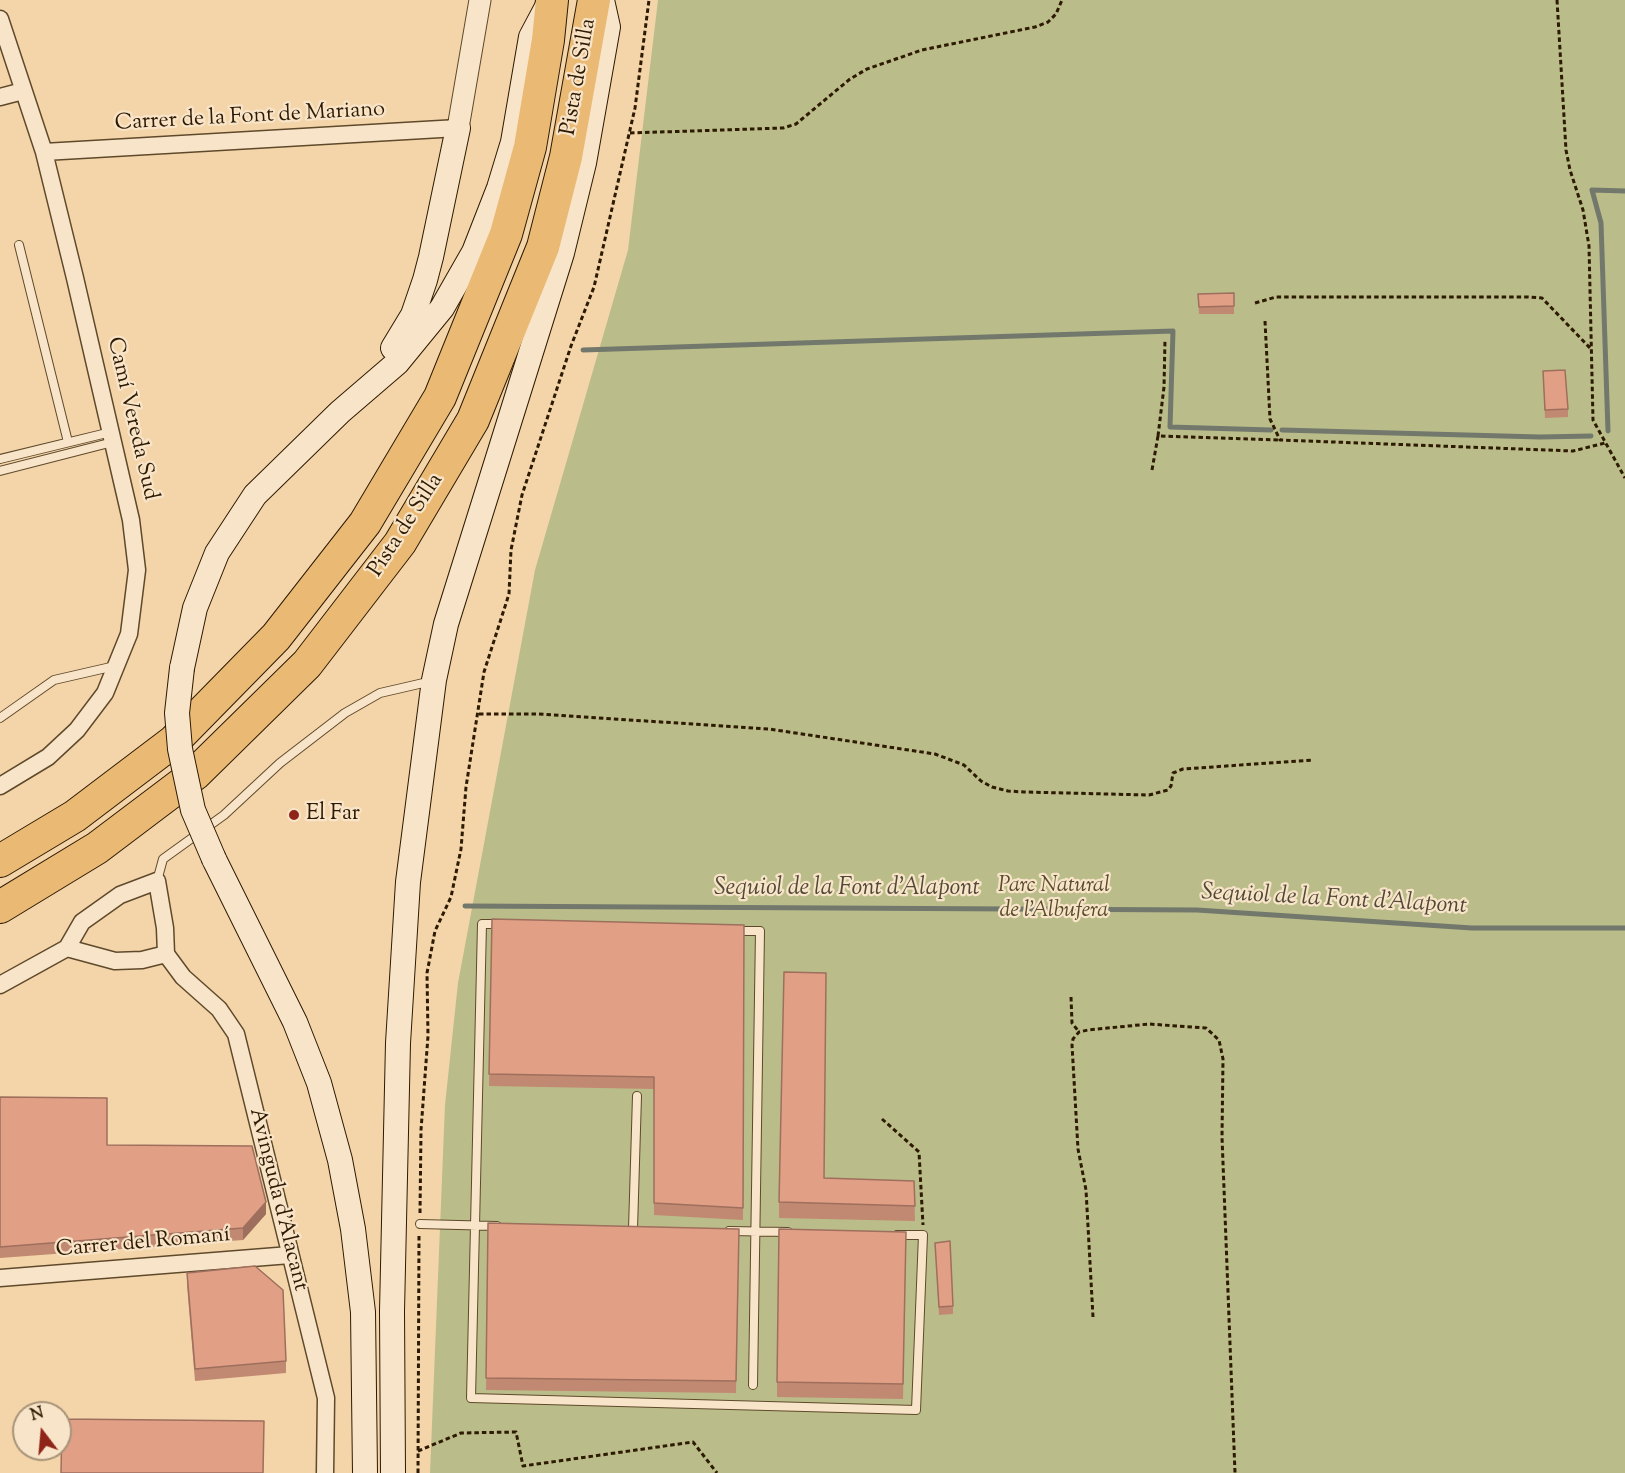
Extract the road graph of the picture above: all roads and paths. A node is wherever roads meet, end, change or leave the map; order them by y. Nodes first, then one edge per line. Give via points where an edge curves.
1 (480, 0) edge
2 (551, 0) edge
3 (594, 0) edge
4 (602, 0) edge
5 (649, 0) edge
6 (1062, 0) edge
7 (1557, 0) edge
8 (0, 19) edge
9 (23, 91) junction
10 (0, 97) edge
11 (458, 128) junction
12 (630, 133) junction
13 (44, 152) junction
14 (18, 245) dead end
15 (1255, 303) dead end
16 (1265, 321) dead end
17 (1165, 340) dead end
18 (1592, 350) junction
19 (340, 412) junction
20 (1158, 436) junction
21 (112, 437) junction
22 (1280, 440) junction
23 (68, 441) junction
24 (1605, 443) junction
25 (0, 459) edge
26 (1152, 470) dead end
27 (0, 471) edge
28 (1625, 478) edge
29 (116, 666) junction
30 (434, 680) junction
31 (479, 714) junction
32 (0, 718) edge
33 (1313, 760) dead end
34 (0, 786) edge
35 (0, 861) edge
36 (157, 882) junction
37 (0, 907) edge
38 (505, 924) edge
39 (725, 930) edge
40 (67, 948) junction
41 (166, 954) junction
42 (0, 985) edge
43 (1071, 997) dead end
44 (1078, 1032) junction
45 (637, 1096) dead end
46 (882, 1119) dead end
47 (420, 1224) junction
48 (475, 1225) junction
49 (509, 1226) edge
50 (622, 1228) edge
51 (633, 1229) junction
52 (644, 1229) edge
53 (722, 1231) edge
54 (755, 1232) junction
55 (800, 1233) edge
56 (890, 1235) edge
57 (923, 1236) junction
58 (290, 1255) junction
59 (0, 1278) edge
60 (1093, 1317) dead end
61 (753, 1385) dead end
62 (418, 1450) junction
63 (324, 1473) edge
64 (365, 1473) edge
65 (393, 1473) edge
66 (418, 1473) edge
67 (717, 1473) edge
68 (1235, 1473) edge

1 - 11 street
2 - 19 main road via 531,37 513,142 474,252 442,308 397,363
2 - 35 highway, Pista de Silla via 530,147 506,234 440,397 365,523 276,637 174,741 75,816
3 - 37 highway, Pista de Silla via 566,157 543,247 473,420 400,543 307,664 195,774 97,848
4 - 30 main road via 608,27 584,162 562,253 446,624
5 - 12 path
6 - 12 path via 1048,22 1035,27 922,50 867,69 796,124 783,128
7 - 18 path via 1566,150 1589,246
8 - 9 street, Camí Vereda Sud
9 - 10 street
9 - 13 street, Camí Vereda Sud
11 - 13 street, Carrer de la Font de Mariano
11 - 19 main road via 431,257 413,315 384,361
12 - 31 path via 594,287 522,495 511,550 509,594 484,672
13 - 21 street, Camí Vereda Sud
14 - 23 lane
15 - 18 path via 1276,297 1542,298
16 - 22 path via 1270,419
17 - 20 path
18 - 24 path via 1593,420
19 - 64 main road, bridge via 255,495 217,553 195,608 177,713 180,749 194,810 214,859 295,1022 319,1083 340,1160 363,1312
20 - 22 path
20 - 26 path
21 - 23 lane
21 - 27 lane
21 - 29 street, Camí Vereda Sud via 131,520 137,570 129,634
22 - 24 path via 1573,451
23 - 25 lane
24 - 28 path
29 - 32 lane via 54,680
29 - 34 street, Camí Vereda Sud via 105,693 77,729 48,757
30 - 36 lane via 380,693 345,712 279,763 224,815 163,859
30 - 65 main road via 408,882 398,1043
31 - 33 path via 538,714 769,729 935,754 964,765 992,787 1024,792 1149,795 1168,790 1173,773 1183,769
31 - 47 path via 452,897 435,931 427,974
36 - 40 street via 120,895 82,922
36 - 41 street
38 - 48 lane via 482,924
39 - 54 lane via 760,931
40 - 41 street via 115,961
40 - 42 street
41 - 58 street, Avinguda d'Alacant via 183,977 219,1009 236,1034
43 - 44 path via 1072,1023
44 - 60 path via 1072,1046
44 - 68 path via 1149,1024 1201,1026 1216,1035 1221,1046
45 - 51 lane
46 - 57 path via 919,1152
47 - 48 lane
47 - 62 path
48 - 49 lane
48 - 57 lane via 471,1398 916,1410
50 - 51 lane
51 - 52 lane
53 - 54 lane
54 - 55 lane
54 - 61 lane
56 - 57 lane
58 - 59 street, Carrer del Romaní
58 - 63 street, Avinguda d'Alacant via 326,1398
62 - 66 path
62 - 67 path via 461,1433 516,1432 523,1466 693,1442

